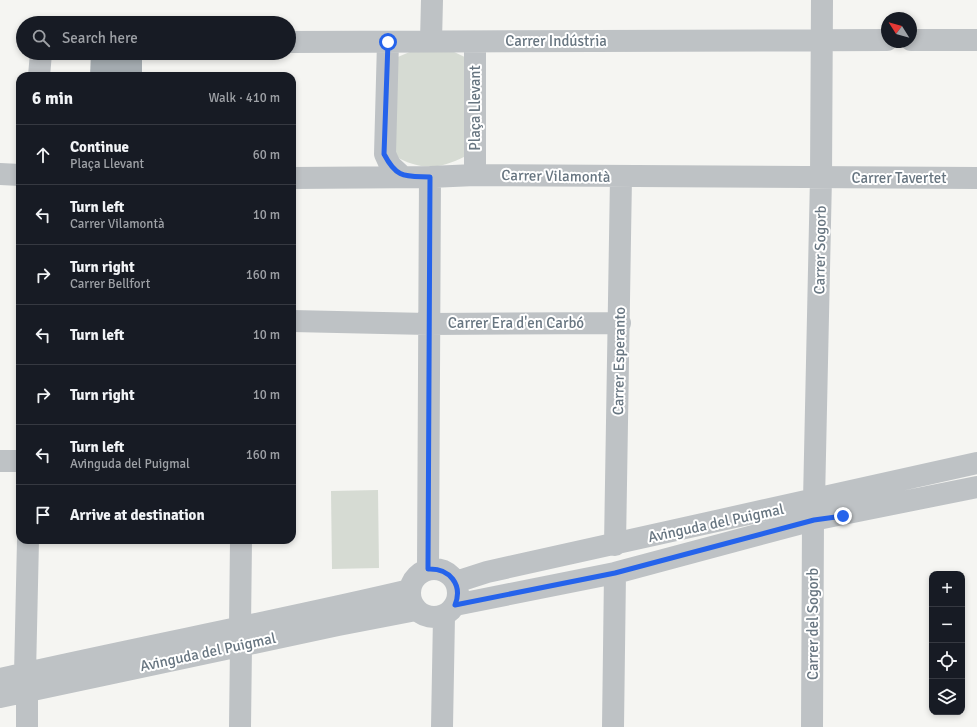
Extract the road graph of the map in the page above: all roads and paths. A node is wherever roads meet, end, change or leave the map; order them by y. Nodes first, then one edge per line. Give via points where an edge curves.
1 (432, 0) edge
2 (822, 0) edge
3 (823, 39) junction
4 (881, 40) edge
5 (917, 40) edge
6 (977, 40) edge
7 (431, 41) junction
8 (296, 42) edge
9 (388, 42) junction
10 (475, 42) junction
11 (40, 60) edge
12 (39, 72) edge
13 (0, 174) edge
14 (16, 175) edge
15 (475, 175) junction
16 (402, 176) junction
17 (430, 177) junction
18 (621, 177) junction
19 (821, 177) junction
20 (296, 178) edge
21 (977, 178) edge
22 (296, 321) edge
23 (620, 323) junction
24 (428, 324) junction
25 (0, 461) edge
26 (16, 461) edge
27 (977, 463) edge
28 (977, 486) edge
29 (814, 511) junction
30 (28, 544) edge
31 (241, 544) edge
32 (615, 545) junction
33 (428, 569) junction
34 (615, 573) junction
35 (456, 582) junction
36 (413, 600) junction
37 (450, 610) junction
38 (241, 636) junction
39 (0, 679) edge
40 (26, 682) junction
41 (0, 697) edge
42 (27, 727) edge
43 (240, 727) edge
44 (442, 727) edge
45 (613, 727) edge
46 (812, 727) edge

1 - 7 street
2 - 3 street, Carrer Sogorb
3 - 4 street, Carrer Indústria
3 - 10 street, Carrer Indústria
3 - 19 street, Carrer Sogorb
5 - 6 street
7 - 9 street, Carrer Indústria
7 - 10 street, Carrer Indústria
8 - 9 street, Carrer Indústria
9 - 16 street via 384,154 390,165
10 - 15 street, Plaça Llevant
11 - 12 street
13 - 14 street
15 - 17 street, Carrer Vilamontà
15 - 18 street, Carrer Vilamontà
16 - 17 street, Carrer Vilamontà
16 - 20 street, Carrer Vilamontà
17 - 24 street
18 - 19 street, Carrer Vilamontà
18 - 23 street, Carrer Esperanto
19 - 21 street, Carrer Tavertet
19 - 29 street, Carrer Sogorb
22 - 24 street, Carrer Era d'en Carbó
23 - 24 street, Carrer Era d'en Carbó
23 - 32 street, Carrer Esperanto
24 - 33 street
25 - 26 street
27 - 29 street, Avinguda del Puigmal
28 - 29 street, Avinguda del Puigmal
29 - 32 street, Avinguda del Puigmal
29 - 34 street, Avinguda del Puigmal
29 - 46 street, Carrer del Sogorb
30 - 40 street
31 - 38 street
32 - 35 street, Avinguda del Puigmal via 487,572
33 - 35 street via 444,571
33 - 36 street via 416,577
34 - 37 street, Avinguda del Puigmal
34 - 45 street
35 - 37 street via 458,590
36 - 37 street via 429,617
36 - 38 street, Avinguda del Puigmal via 334,608
37 - 44 street
38 - 40 street, Avinguda del Puigmal
38 - 43 street
39 - 40 street, Avinguda del Puigmal
40 - 41 street, Avinguda del Puigmal
40 - 42 street

